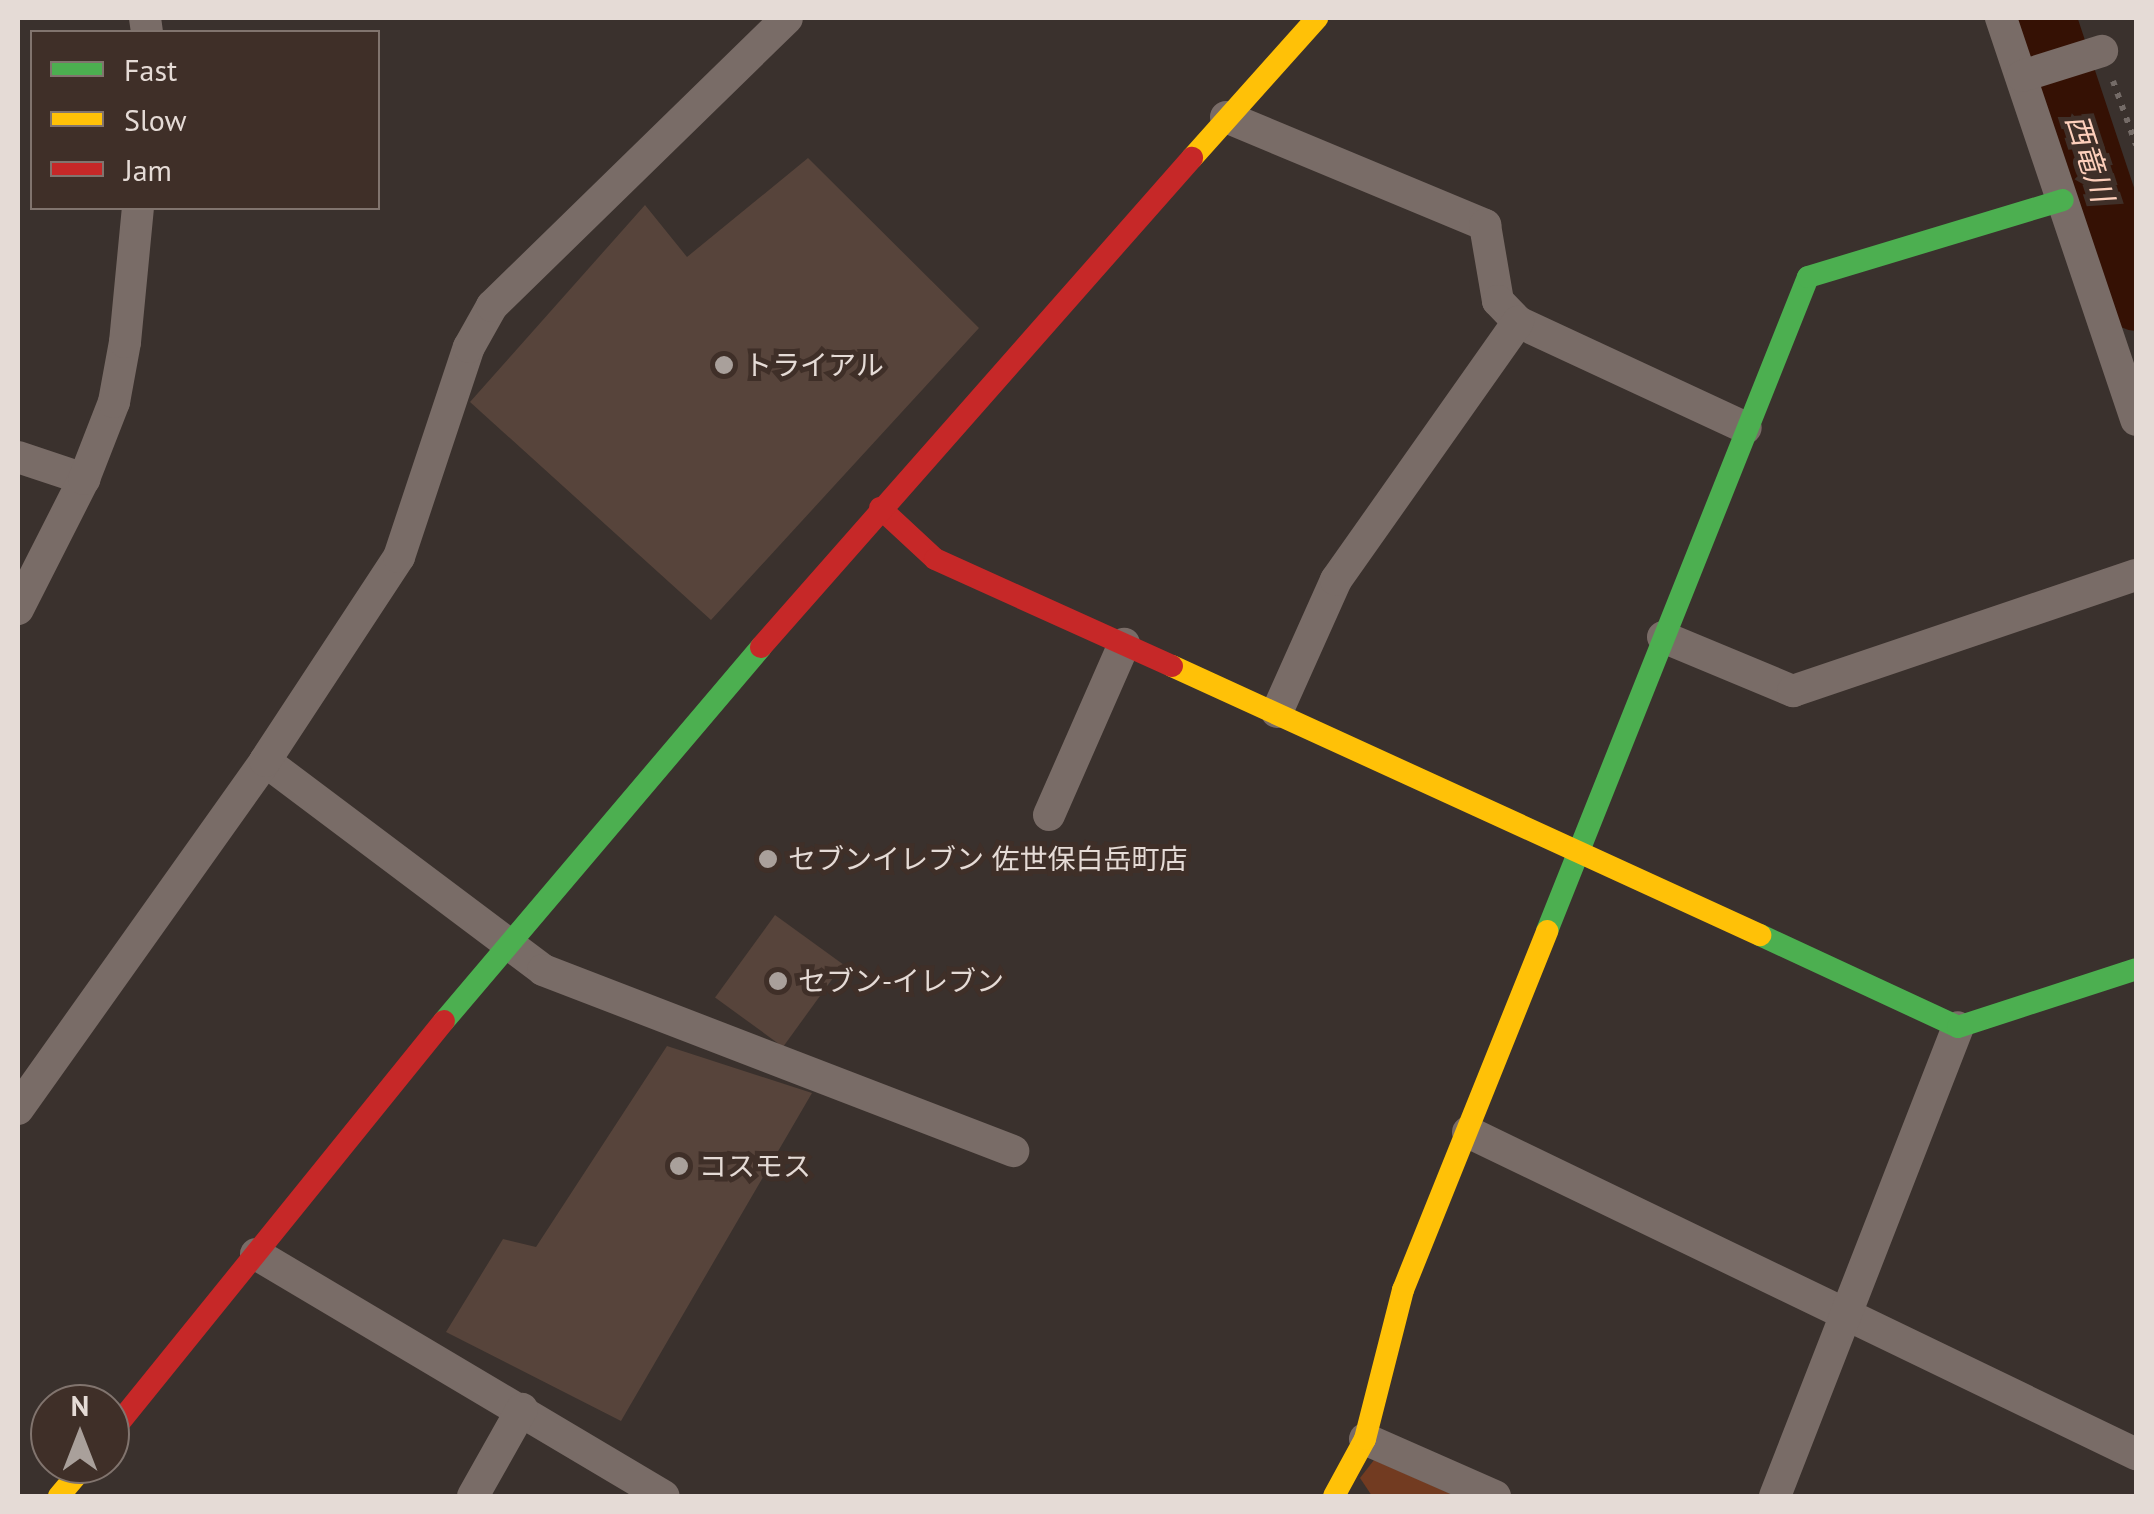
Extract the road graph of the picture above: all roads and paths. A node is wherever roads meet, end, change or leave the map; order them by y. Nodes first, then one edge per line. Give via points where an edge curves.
1 (787, 18) edge
2 (1318, 18) edge
3 (2001, 18) edge
4 (2097, 53) dead end
5 (2030, 74) junction
6 (1226, 118) junction
7 (2063, 200) junction
8 (138, 210) edge
9 (1518, 322) junction
10 (2136, 420) edge
11 (1746, 428) junction
12 (18, 457) edge
13 (84, 479) junction
14 (880, 508) junction
15 (2136, 575) edge
16 (18, 609) edge
17 (1663, 637) junction
18 (1124, 644) junction
19 (1277, 712) junction
20 (265, 761) junction
21 (1049, 814) dead end
22 (1576, 848) junction
23 (507, 943) junction
24 (2136, 968) edge
25 (1958, 1027) junction
26 (18, 1108) edge
27 (1468, 1132) junction
28 (1013, 1151) dead end
29 (256, 1254) junction
30 (1848, 1316) junction
31 (130, 1409) edge
32 (522, 1409) junction
33 (1365, 1438) junction
34 (2136, 1454) edge
35 (472, 1496) edge
36 (664, 1496) edge
37 (1334, 1496) edge
38 (1494, 1496) edge
39 (1776, 1496) edge

1 - 20 street via 492,306 469,348 399,557
2 - 6 street
3 - 5 street
4 - 5 street
5 - 7 street
6 - 9 street via 1486,225 1498,301
6 - 14 street
7 - 10 street
7 - 11 street via 1808,276
8 - 13 street via 114,402
9 - 11 street
9 - 19 street via 1336,580
11 - 17 street
12 - 13 street
13 - 16 street
14 - 18 street via 936,559
14 - 23 street
15 - 17 street via 1793,691
17 - 22 street
18 - 19 street
18 - 21 street
19 - 22 street
20 - 23 street
20 - 26 street
22 - 25 street
22 - 27 street
23 - 28 street via 543,970
23 - 29 street
24 - 25 street
25 - 30 street
27 - 30 street
27 - 33 street via 1403,1290
29 - 31 street
29 - 32 street
30 - 34 street
30 - 39 street
32 - 35 street
32 - 36 street
33 - 37 street
33 - 38 street

